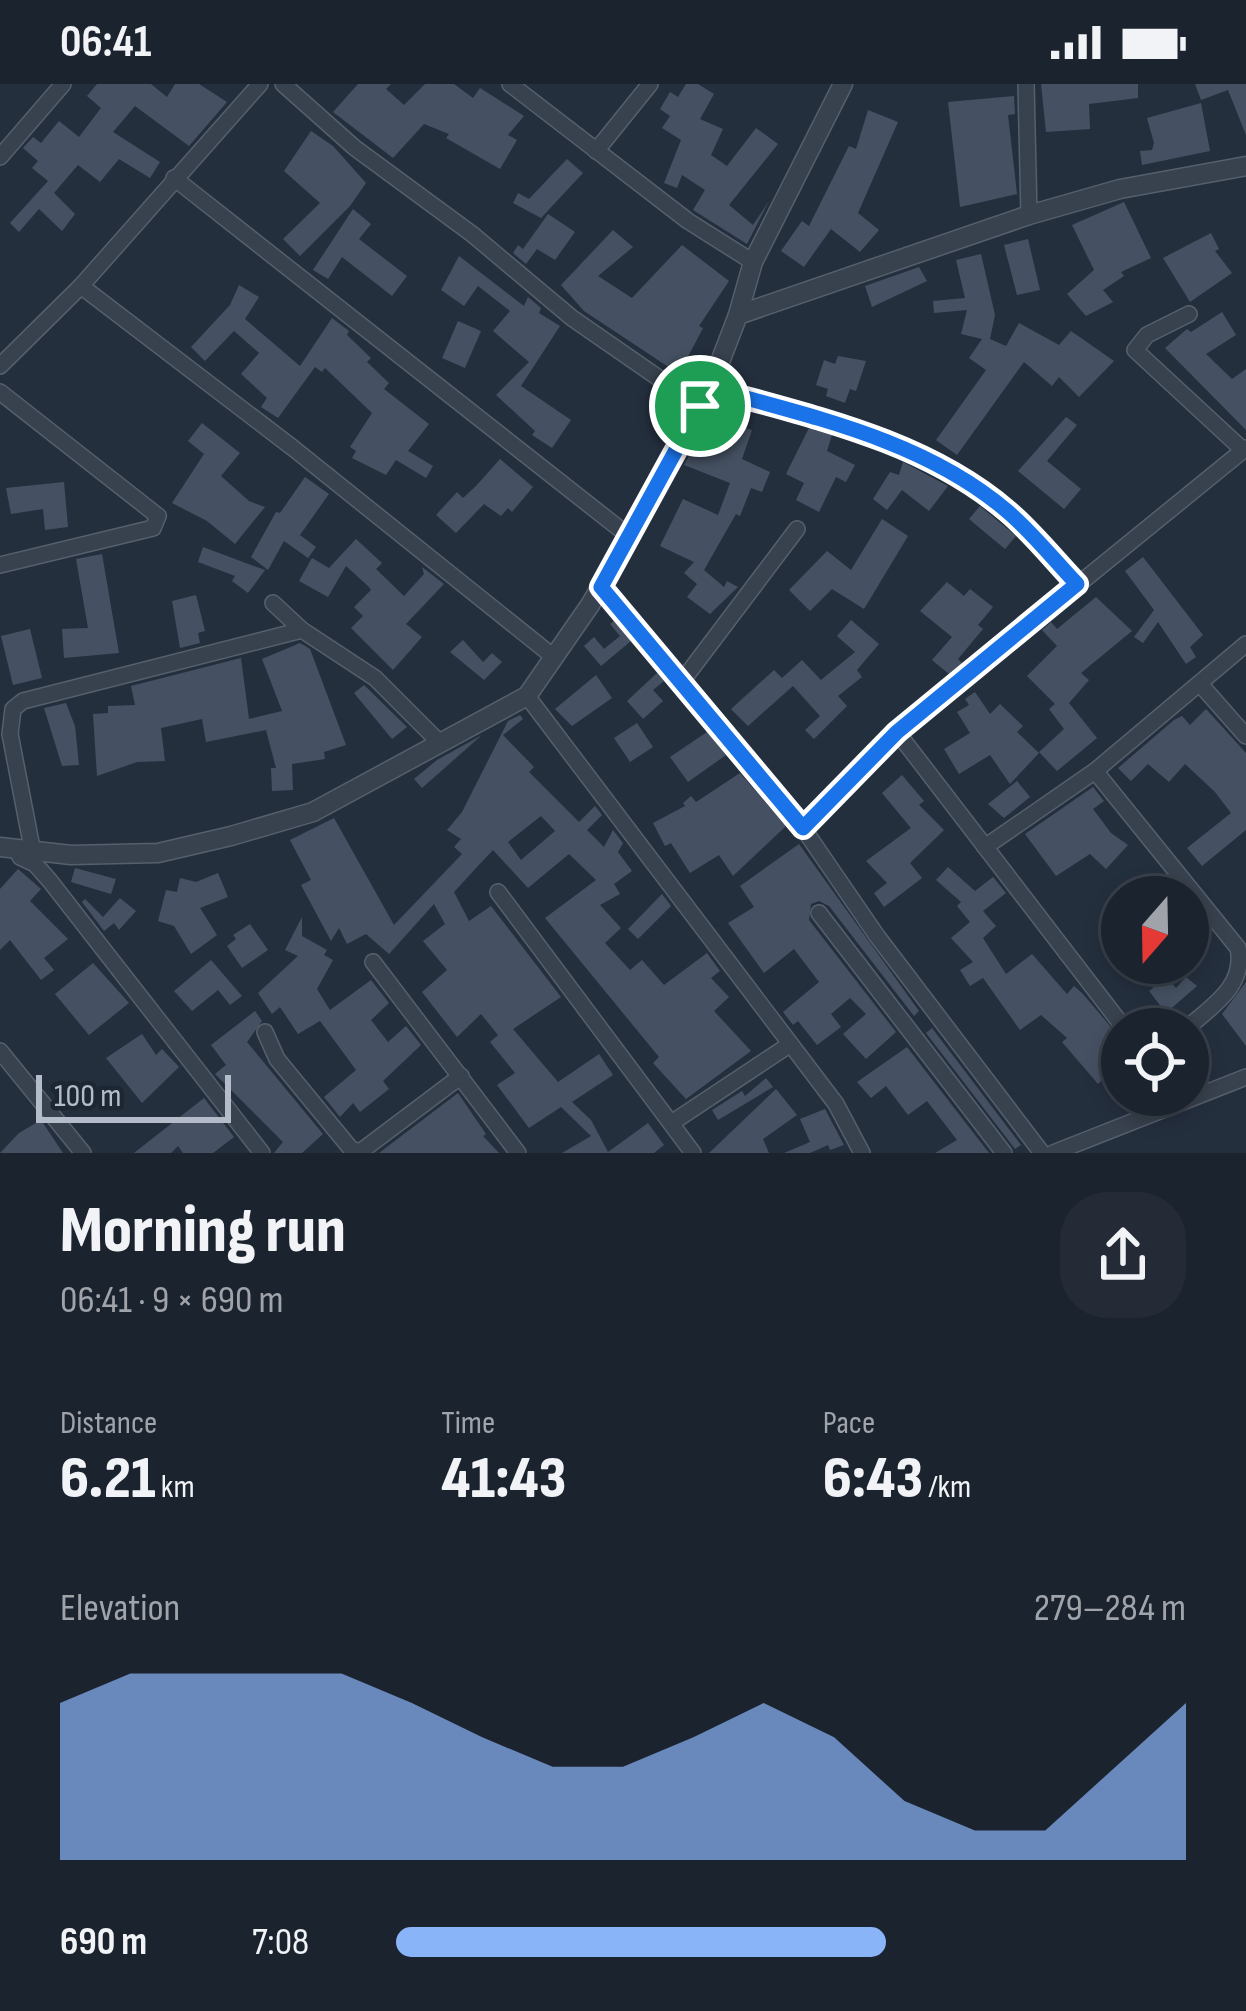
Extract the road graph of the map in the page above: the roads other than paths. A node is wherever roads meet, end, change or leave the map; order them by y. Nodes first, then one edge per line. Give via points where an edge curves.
1 (61, 84) edge
2 (260, 84) edge
3 (283, 84) edge
4 (510, 84) edge
5 (650, 84) edge
6 (843, 84) edge
7 (1025, 84) edge
8 (596, 151) junction
9 (0, 157) edge
10 (1246, 166) edge
11 (174, 178) junction
12 (1029, 214) junction
13 (753, 262) junction
14 (81, 286) junction
15 (1189, 314) dead end
16 (738, 315) junction
17 (0, 366) edge
18 (0, 392) edge
19 (705, 397) junction
20 (1244, 449) edge
21 (796, 529) dead end
22 (630, 536) junction
23 (0, 565) edge
24 (1077, 584) junction
25 (601, 587) junction
26 (273, 603) dead end
27 (302, 630) junction
28 (1246, 644) edge
29 (555, 658) junction
30 (683, 680) junction
31 (1202, 685) junction
32 (527, 696) junction
33 (897, 732) junction
34 (1246, 736) edge
35 (440, 742) junction
36 (1095, 771) junction
37 (803, 828) junction
38 (985, 847) junction
39 (0, 849) edge
40 (33, 853) junction
41 (498, 892) dead end
42 (820, 913) dead end
43 (373, 962) dead end
44 (1109, 1008) edge
45 (1209, 1009) edge
46 (265, 1032) dead end
47 (789, 1045) junction
48 (0, 1051) edge
49 (461, 1076) junction
50 (1243, 1085) edge
51 (1209, 1092) edge
52 (1138, 1116) edge
53 (673, 1121) junction
54 (83, 1153) edge
55 (262, 1153) edge
56 (518, 1153) edge
57 (693, 1153) edge
58 (862, 1153) edge
59 (1004, 1153) edge
60 (1042, 1153) edge
61 (1053, 1153) edge

1 - 9 street
2 - 11 street
3 - 19 street via 572,318
4 - 8 street
5 - 8 street
6 - 13 street
7 - 12 street
8 - 13 street
10 - 12 street
11 - 14 street
11 - 22 street
12 - 16 street
13 - 16 street
14 - 17 street
14 - 29 street
15 - 20 street via 1135,350
16 - 19 street
18 - 23 street via 158,516 153,528
19 - 22 street
19 - 24 street via 888,442 943,466 1010,513
20 - 24 street
21 - 30 street
22 - 25 street
24 - 33 street
25 - 29 street
25 - 30 street
26 - 27 street
27 - 35 street via 375,678
27 - 40 street via 13,709 10,734
28 - 31 street
29 - 32 street
30 - 37 street
31 - 34 street
31 - 36 street
32 - 35 street
32 - 47 street
33 - 37 street
33 - 38 street
35 - 40 street via 313,812 230,836 158,853
36 - 38 street
36 - 45 street via 1246,964 1243,979
37 - 60 street
38 - 44 street
39 - 40 street
39 - 55 street via 35,864
41 - 53 street
42 - 59 street
43 - 49 street
46 - 49 street via 277,1059 360,1152
47 - 53 street
47 - 58 street
48 - 54 street
49 - 56 street
50 - 51 street
52 - 61 street
53 - 57 street

